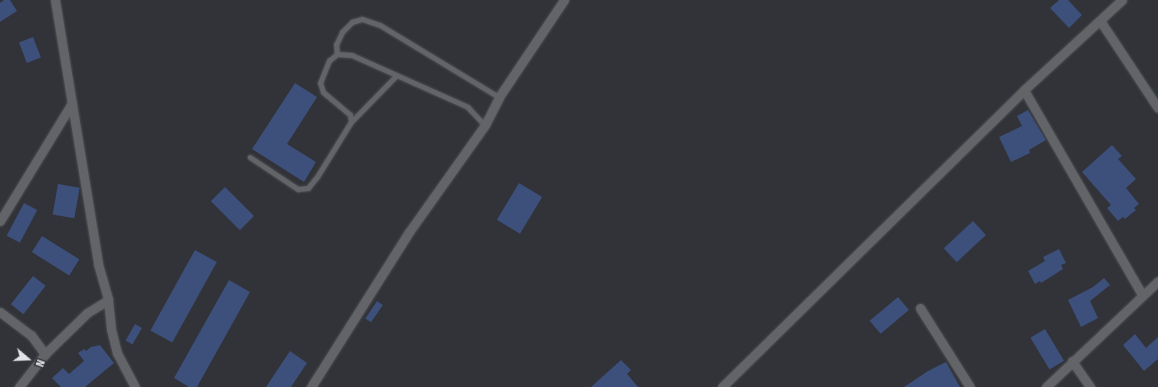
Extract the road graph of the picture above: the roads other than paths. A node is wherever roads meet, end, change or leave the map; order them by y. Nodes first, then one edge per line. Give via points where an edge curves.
1 (55, 0) edge
2 (564, 0) edge
3 (1122, 0) edge
4 (1101, 22) junction
5 (337, 54) junction
6 (396, 76) junction
7 (1024, 90) junction
8 (499, 97) junction
9 (72, 103) junction
10 (1158, 108) edge
11 (351, 122) junction
12 (485, 125) junction
13 (250, 157) dead end
14 (0, 221) edge
15 (1158, 281) edge
16 (1142, 294) junction
17 (108, 300) junction
18 (920, 308) dead end
19 (0, 312) edge
20 (45, 354) junction
21 (1072, 360) junction
22 (19, 387) edge
23 (135, 387) edge
24 (311, 387) edge
25 (722, 387) edge
26 (970, 387) edge
27 (1046, 387) edge
28 (1090, 387) edge

1 - 9 street
2 - 8 street
3 - 4 street
4 - 7 street
4 - 10 street
5 - 6 lane via 352,55
5 - 8 lane via 336,45 342,32 352,22 362,19 380,25
5 - 11 lane via 329,61 320,83 323,92 350,115
6 - 11 lane
6 - 12 lane via 468,107
7 - 16 street
7 - 25 street
8 - 12 street
9 - 14 street
9 - 17 street via 98,264
11 - 13 lane via 308,188 298,189
12 - 24 street via 409,232
15 - 16 street
16 - 21 street
17 - 20 street via 87,313
17 - 23 street via 117,353
18 - 26 street
19 - 20 street via 31,335
20 - 22 street
21 - 27 street
21 - 28 street

